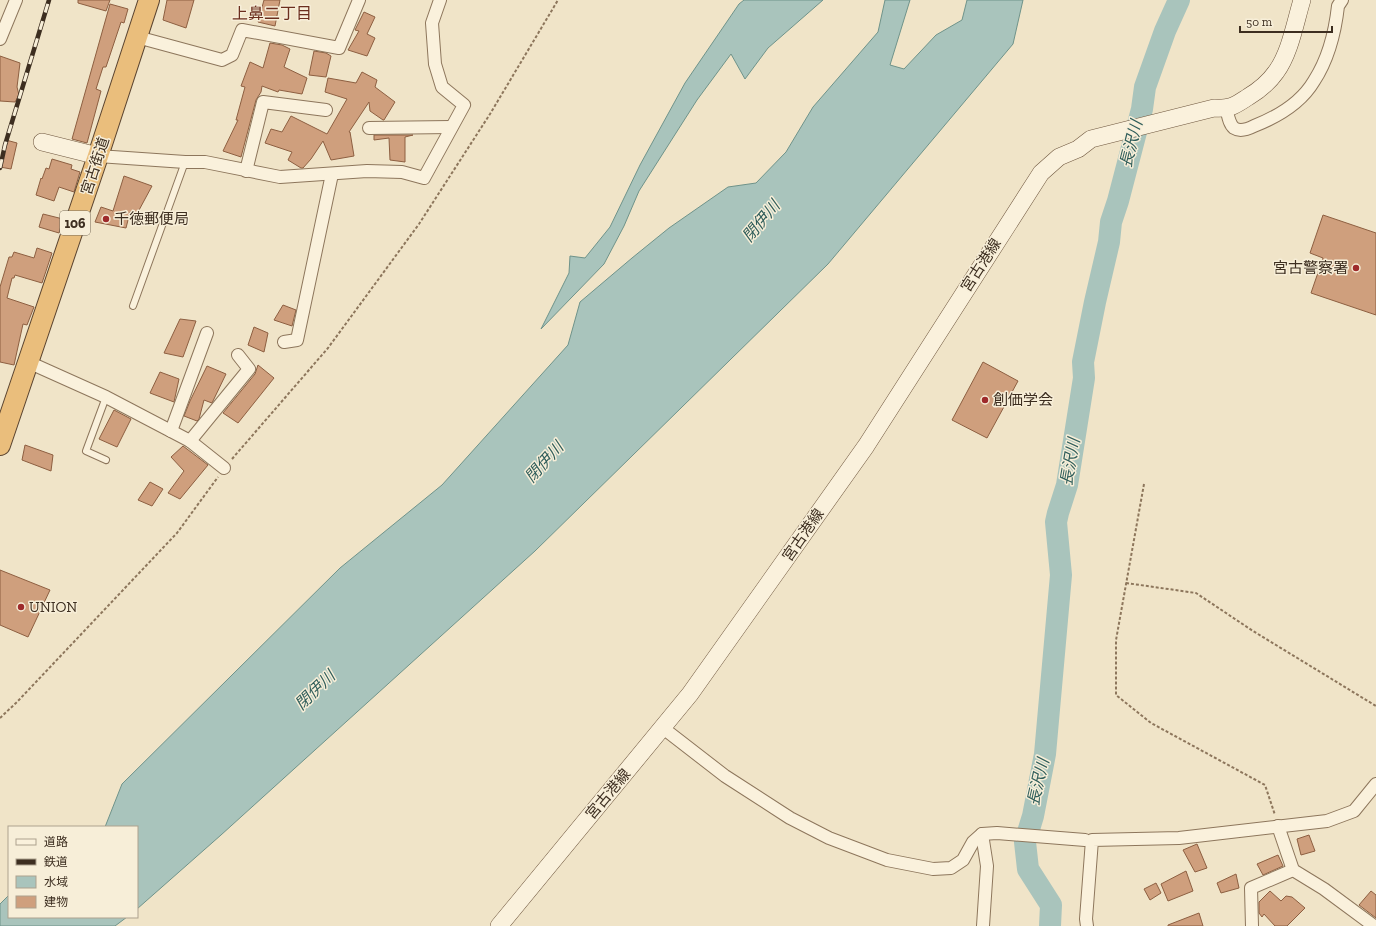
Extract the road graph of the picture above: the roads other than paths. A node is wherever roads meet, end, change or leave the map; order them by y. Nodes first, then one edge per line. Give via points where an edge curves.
1 (16, 0) edge
2 (149, 0) edge
3 (359, 0) edge
4 (440, 0) edge
5 (1302, 0) edge
6 (1342, 0) edge
7 (136, 37) junction
8 (0, 39) edge
9 (1220, 108) junction
10 (326, 110) dead end
11 (451, 127) junction
12 (369, 128) dead end
13 (42, 142) dead end
14 (98, 156) junction
15 (185, 162) junction
16 (246, 171) junction
17 (332, 174) junction
18 (133, 306) dead end
19 (207, 333) dead end
20 (284, 342) dead end
21 (238, 356) dead end
22 (28, 362) junction
23 (106, 397) junction
24 (171, 431) junction
25 (190, 441) junction
26 (0, 445) edge
27 (106, 460) dead end
28 (224, 468) road end
29 (663, 728) junction
30 (1376, 784) edge
31 (1278, 826) junction
32 (982, 834) junction
33 (1085, 840) dead end
34 (1293, 870) junction
35 (499, 926) edge
36 (983, 926) edge
37 (1087, 926) edge
38 (1252, 926) edge
39 (1374, 926) edge

1 - 8 street
2 - 7 highway, 宮古街道 / 106
3 - 7 street via 339,48 242,30 232,55 222,60
4 - 11 street via 432,23 434,64 442,87 464,105
5 - 9 main road via 1289,45 1276,72 1257,91 1235,106
6 - 9 street via 1338,6 1329,52 1314,83 1301,97 1270,120 1246,129 1238,130 1233,127
7 - 14 highway, 宮古街道 / 106
9 - 29 main road, 宮古港線 via 1091,139 1059,158 1042,173 866,446 690,694
10 - 16 street via 263,102
11 - 12 street
11 - 17 street via 424,178 402,172
13 - 14 main road
14 - 15 street
14 - 22 highway, 宮古街道 / 106
15 - 16 street via 205,162
15 - 18 lane
16 - 17 street via 280,177
17 - 20 street via 297,340
19 - 24 street
21 - 25 street via 249,369
22 - 23 street
22 - 26 highway, 宮古街道 / 106
23 - 24 street
23 - 27 lane via 86,451
24 - 25 street
25 - 28 street
29 - 32 street via 725,776 790,818 829,838 887,860 933,869 951,868 964,860 973,842
29 - 35 main road, 宮古港線
30 - 31 street via 1354,810 1327,821
31 - 34 street
31 - 37 street via 1179,838 1092,840
32 - 33 street
32 - 36 street via 987,866
34 - 38 street via 1251,888
34 - 39 street via 1324,889

